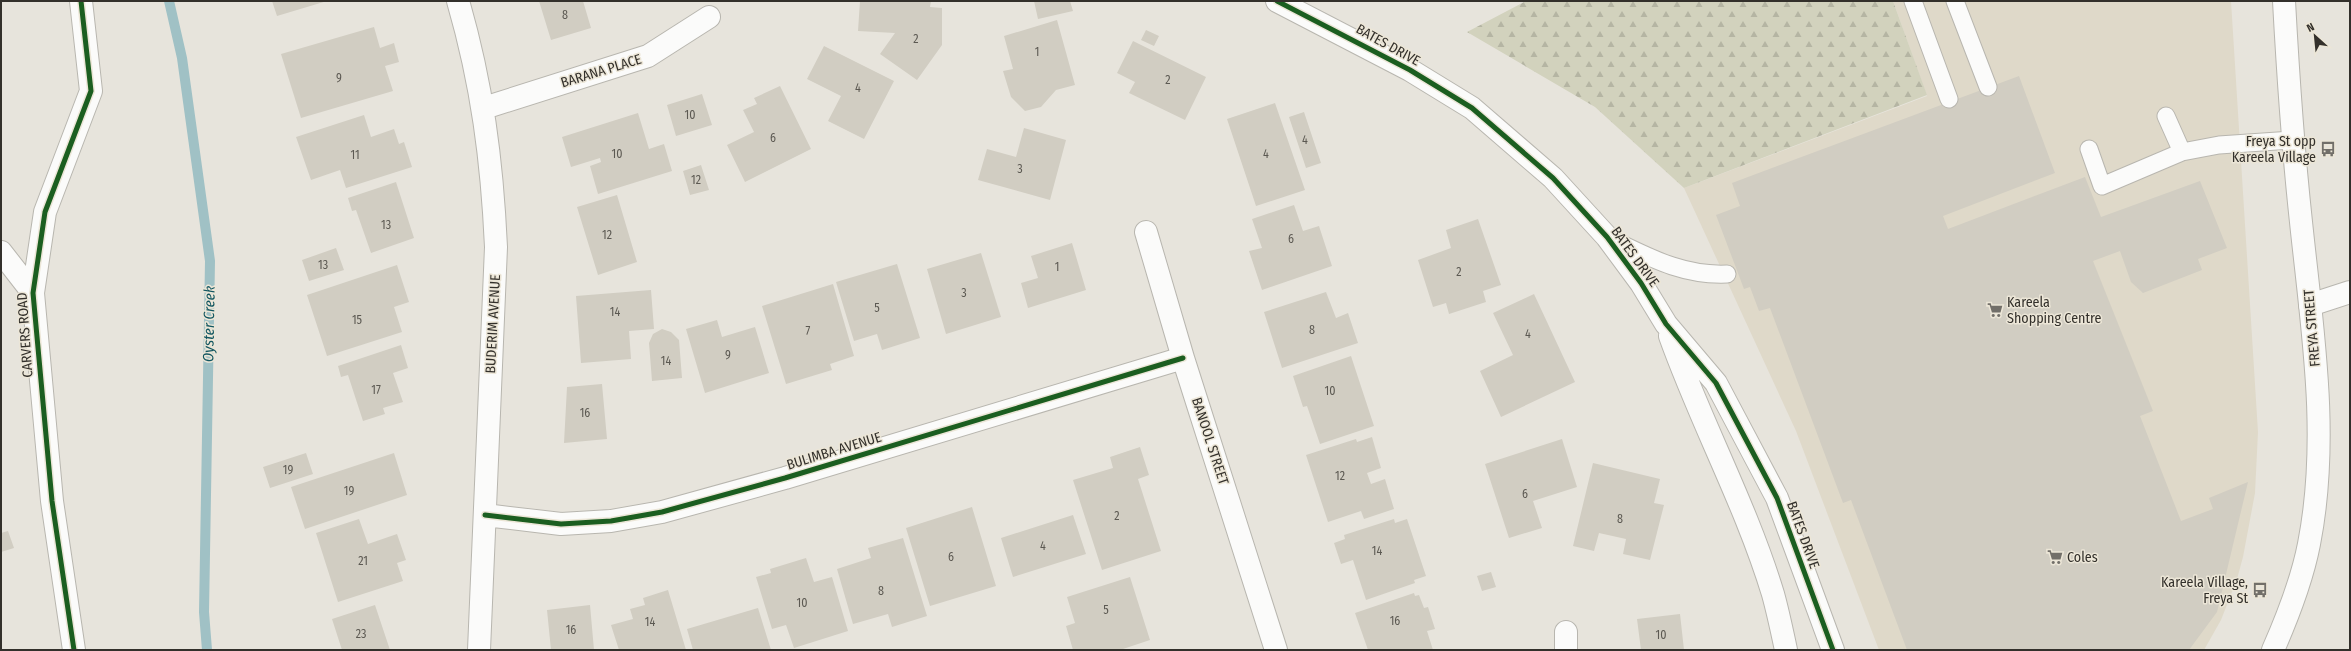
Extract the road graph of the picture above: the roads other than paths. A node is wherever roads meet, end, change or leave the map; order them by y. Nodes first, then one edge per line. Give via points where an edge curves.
1 (81, 1) edge
2 (458, 1) edge
3 (1278, 1) edge
4 (1913, 1) edge
5 (1955, 1) edge
6 (2284, 1) edge
7 (709, 17) dead end
8 (1988, 87) dead end
9 (1949, 100) dead end
10 (484, 108) junction
11 (2166, 116) dead end
12 (2293, 140) junction
13 (2089, 149) dead end
14 (2182, 152) junction
15 (1146, 232) dead end
16 (1607, 237) junction
17 (1, 252) edge
18 (1727, 274) dead end
19 (2350, 292) edge
20 (32, 293) junction
21 (2310, 305) junction
22 (1666, 324) junction
23 (1183, 358) junction
24 (485, 515) junction
25 (74, 650) edge
26 (479, 650) edge
27 (1276, 650) edge
28 (1786, 650) edge
29 (1833, 650) edge
30 (2273, 650) edge

1 - 20 street, CARVERS ROAD via 91,91 45,212
2 - 10 street, BUDERIM AVENUE
3 - 16 street, BATES DRIVE via 1410,70 1472,108 1553,178
4 - 9 lane
5 - 8 lane
6 - 12 street, FREYA STREET
7 - 10 street, BARANA PLACE via 648,56
10 - 24 street, BUDERIM AVENUE via 494,188 496,247
11 - 14 lane
12 - 14 lane via 2219,145
12 - 21 street, FREYA STREET
13 - 14 lane via 2102,186
15 - 23 street, BANOOL STREET
16 - 18 lane via 1679,269 1706,275
16 - 22 street, BATES DRIVE via 1641,283
17 - 20 street
19 - 21 street
20 - 25 street, CARVERS ROAD via 52,501
21 - 30 street, FREYA STREET via 2320,435 2316,499 2309,545 2298,587
22 - 28 street, BATES DRIVE via 1689,389 1752,535 1773,594
22 - 29 street, BATES DRIVE via 1716,383 1777,498
23 - 24 street, BULIMBA AVENUE via 662,512 611,521 561,524
23 - 27 street, BANOOL STREET
24 - 26 street, BUDERIM AVENUE

